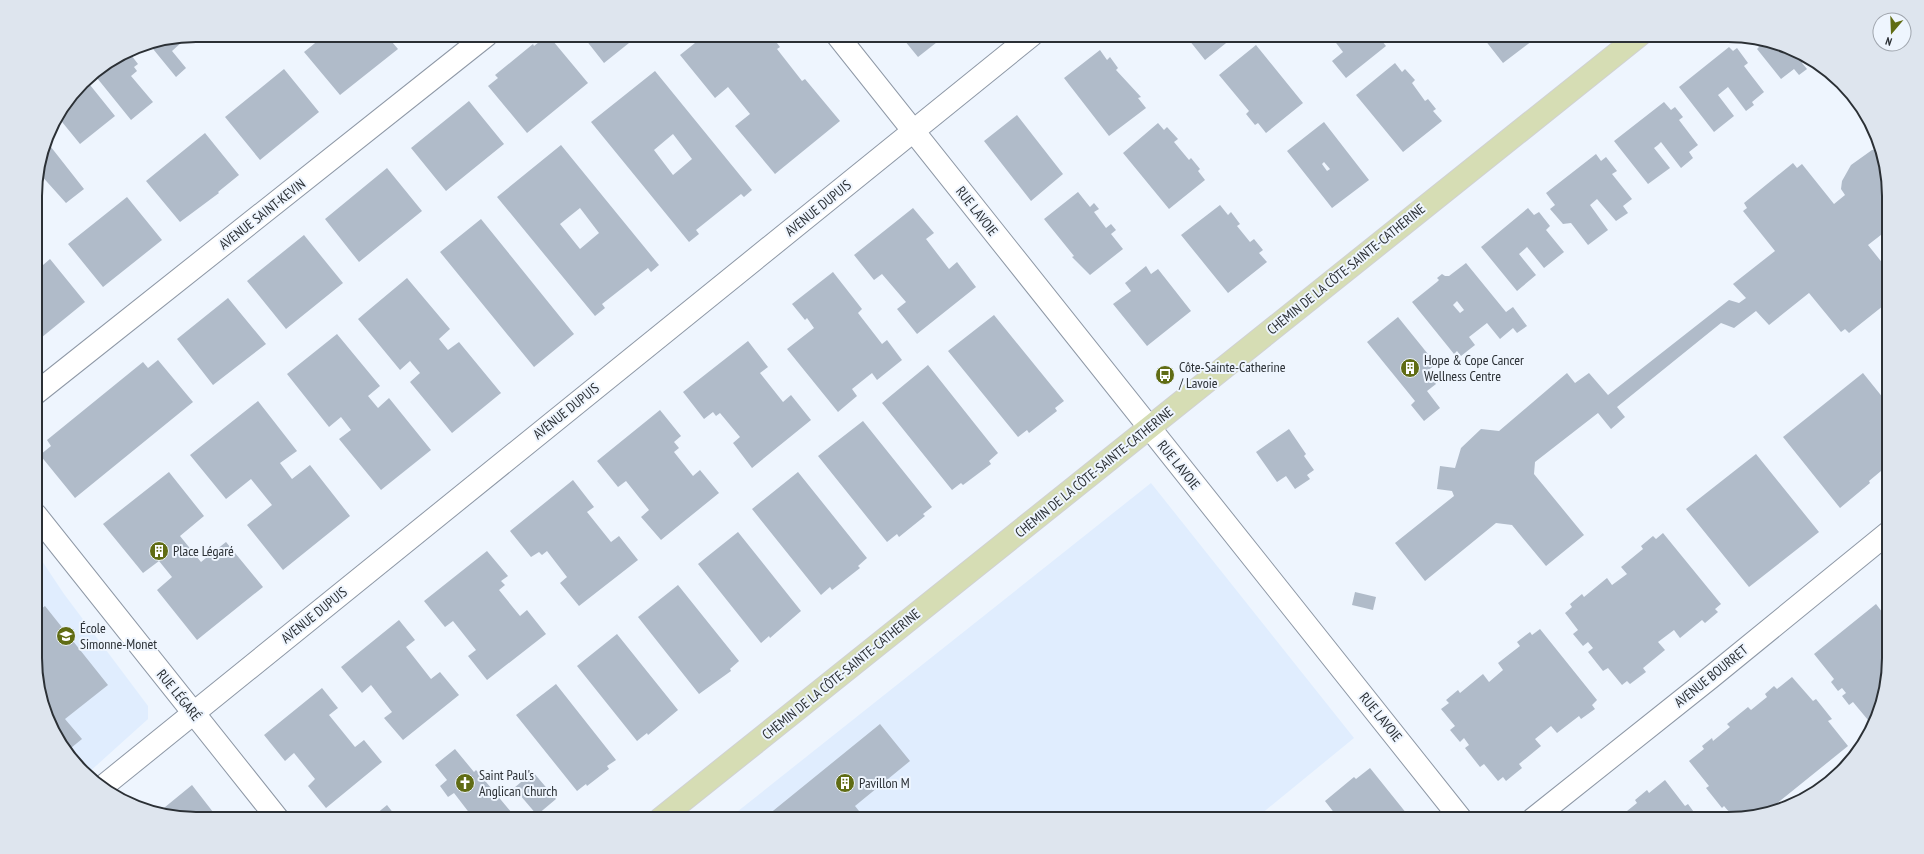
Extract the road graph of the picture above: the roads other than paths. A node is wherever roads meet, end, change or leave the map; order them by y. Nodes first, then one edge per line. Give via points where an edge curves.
1 (478, 42) edge
2 (843, 42) edge
3 (1023, 42) edge
4 (1631, 42) edge
5 (914, 130) junction
6 (42, 388) edge
7 (1150, 428) junction
8 (42, 523) edge
9 (1882, 538) edge
10 (194, 713) junction
11 (107, 783) edge
12 (272, 812) edge
13 (669, 812) edge
14 (1455, 812) edge
15 (1542, 812) edge

1 - 6 street, AVENUE SAINT-KEVIN
2 - 5 street, RUE LAVOIE
3 - 5 street, AVENUE DUPUIS
4 - 7 main road, CHEMIN DE LA CÔTE-SAINTE-CATHERINE
5 - 7 street, RUE LAVOIE
5 - 10 street, AVENUE DUPUIS
7 - 13 main road, CHEMIN DE LA CÔTE-SAINTE-CATHERINE
7 - 14 street, RUE LAVOIE
8 - 10 street, RUE LÉGARÉ
9 - 15 street, AVENUE BOURRET
10 - 11 street, AVENUE DUPUIS
10 - 12 street, RUE LÉGARÉ

